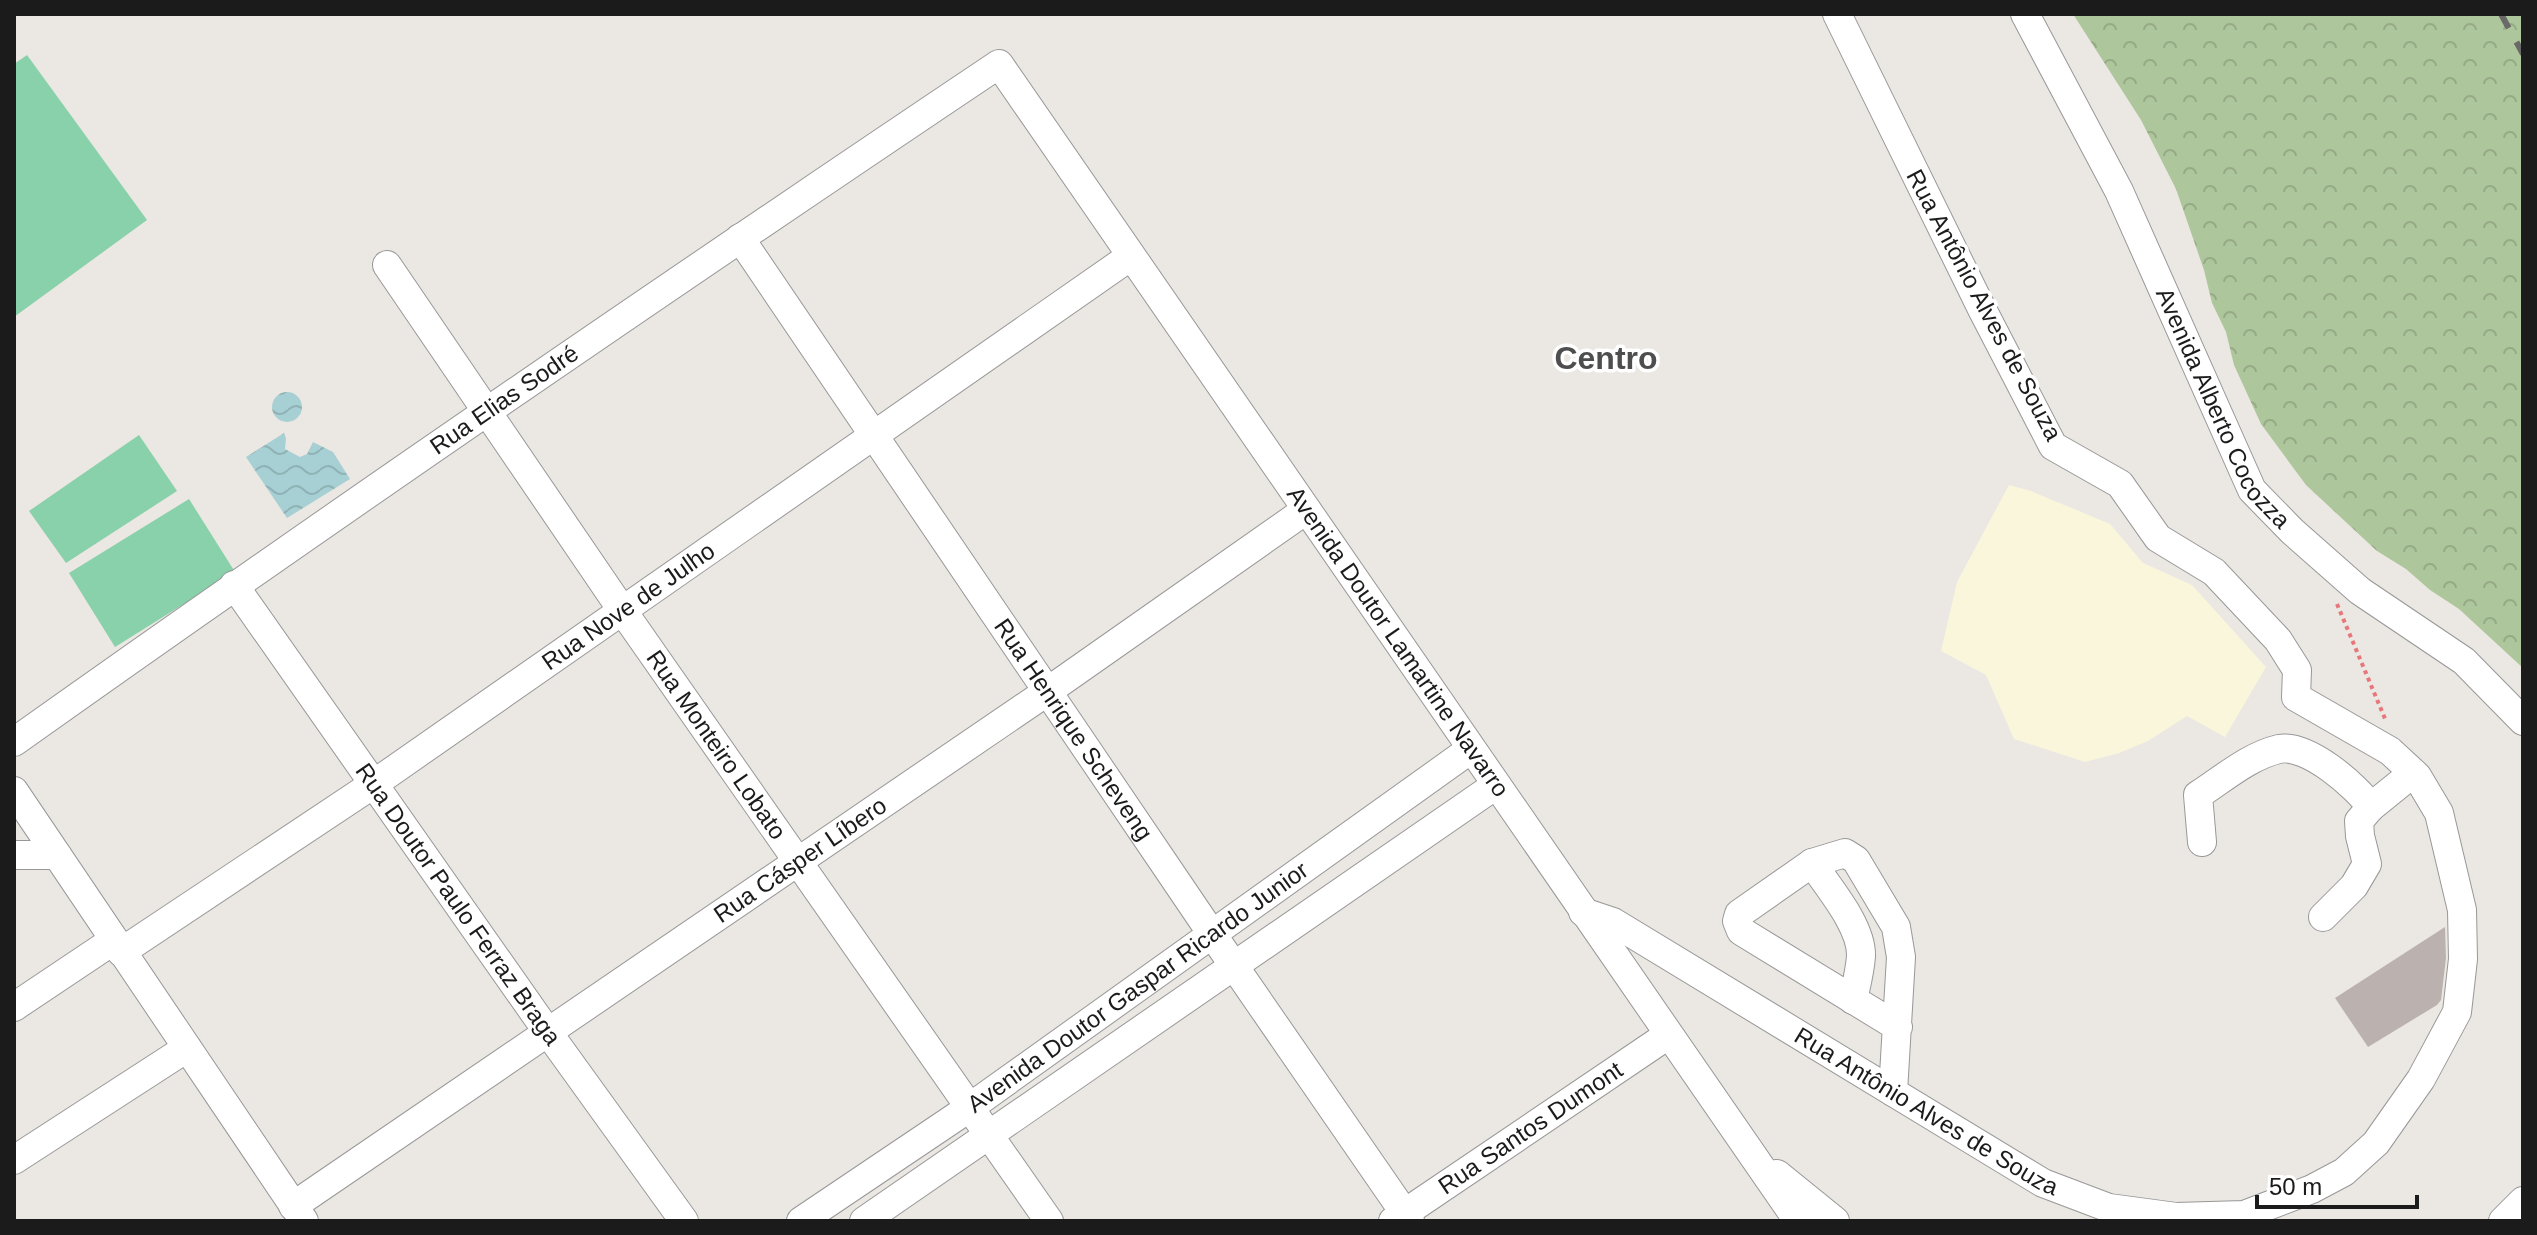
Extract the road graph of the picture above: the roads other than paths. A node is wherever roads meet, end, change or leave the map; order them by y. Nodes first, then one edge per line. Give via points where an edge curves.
1 (1837, 14) edge
2 (2025, 14) edge
3 (999, 64) joint
4 (740, 238) junction
5 (1131, 256) junction
6 (387, 265) dead end
7 (487, 413) junction
8 (874, 435) junction
9 (1306, 510) junction
10 (234, 585) junction
11 (622, 610) junction
12 (1048, 691) junction
13 (2523, 721) edge
14 (14, 742) edge
15 (1471, 749) junction
16 (2413, 773) junction
17 (375, 783) junction
18 (1496, 785) junction
19 (14, 791) edge
20 (2371, 807) junction
21 (2202, 842) dead end
22 (14, 855) edge
23 (57, 855) junction
24 (798, 861) junction
25 (1812, 863) junction
26 (1583, 912) junction
27 (2323, 917) dead end
28 (1896, 927) junction
29 (1212, 934) junction
30 (1858, 938) junction
31 (117, 946) junction
32 (1233, 965) junction
33 (1853, 1000) junction
34 (14, 1007) edge
35 (1898, 1027) junction
36 (547, 1031) junction
37 (1668, 1035) junction
38 (187, 1048) junction
39 (1893, 1092) junction
40 (969, 1108) junction
41 (988, 1134) junction
42 (1748, 1150) junction
43 (14, 1160) edge
44 (2523, 1201) edge
45 (299, 1214) edge
46 (1403, 1218) edge
47 (684, 1221) edge
48 (801, 1221) edge
49 (864, 1221) edge
50 (1049, 1221) edge
51 (1798, 1221) edge
52 (1835, 1221) edge
53 (2503, 1221) edge

1 - 16 street, Rua Antônio Alves de Souza via 2053,446 2120,484 2158,538 2214,572 2278,640 2297,670 2296,697 2390,751
2 - 13 street, Avenida Alberto Cocozza via 2119,191 2252,490 2360,591 2464,661
3 - 4 street, Rua Elias Sodré
3 - 5 street, Avenida Doutor Lamartine Navarro
4 - 7 street, Rua Elias Sodré
4 - 8 street, Rua Henrique Scheveng
5 - 8 street, Rua Nove de Julho
5 - 9 street, Avenida Doutor Lamartine Navarro
6 - 7 street, Rua Monteiro Lobato
7 - 10 street, Rua Elias Sodré
7 - 11 street, Rua Monteiro Lobato
8 - 11 street, Rua Nove de Julho
8 - 12 street, Rua Henrique Scheveng
9 - 12 street, Rua Cásper Líbero
9 - 15 street, Avenida Doutor Lamartine Navarro
10 - 14 street, Rua Elias Sodré
10 - 17 street, Rua Doutor Paulo Ferraz Braga
11 - 17 street, Rua Nove de Julho
11 - 24 street, Rua Monteiro Lobato
12 - 24 street, Rua Cásper Líbero
12 - 29 street, Rua Henrique Scheveng
15 - 18 street, Avenida Doutor Lamartine Navarro
15 - 29 street, Avenida Doutor Gaspar Ricardo Junior
16 - 20 street
16 - 39 street, Rua Antônio Alves de Souza via 2439,813 2462,910 2457,1012 2421,1079 2376,1143 2344,1172 2244,1215 2176,1217 2109,1208 2043,1183
17 - 31 street, Rua Nove de Julho
17 - 36 street, Rua Doutor Paulo Ferraz Braga
18 - 26 street, Avenida Doutor Lamartine Navarro
18 - 32 street, Avenida Doutor Gaspar Ricardo Junior
19 - 23 street
20 - 21 street via 2312,756 2282,748 2248,762 2198,795
20 - 27 street via 2359,821 2367,864 2354,886
22 - 23 street
23 - 31 street
24 - 36 street, Rua Cásper Líbero
24 - 40 street, Rua Monteiro Lobato
25 - 28 street via 1845,853 1856,860
25 - 30 street
25 - 33 street via 1739,914 1737,921 1741,931
26 - 37 street, Avenida Doutor Lamartine Navarro
26 - 39 street, Rua Antônio Alves de Souza via 1613,922
28 - 30 street
28 - 35 street via 1901,957
29 - 32 street, Rua Henrique Scheveng
29 - 40 street, Avenida Doutor Gaspar Ricardo Junior
30 - 33 street via 1861,955
31 - 34 street, Rua Nove de Julho
31 - 38 street
32 - 41 street, Avenida Doutor Gaspar Ricardo Junior
32 - 46 street, Rua Henrique Scheveng
33 - 35 street
35 - 39 street
36 - 45 street, Rua Cásper Líbero
36 - 47 street, Rua Doutor Paulo Ferraz Braga
37 - 42 street, Avenida Doutor Lamartine Navarro
37 - 46 street, Rua Santos Dumont
38 - 43 street
38 - 45 street
40 - 41 street, Rua Monteiro Lobato
40 - 48 street, Avenida Doutor Gaspar Ricardo Junior
41 - 49 street, Avenida Doutor Gaspar Ricardo Junior
41 - 50 street, Rua Monteiro Lobato
42 - 51 street, Avenida Doutor Lamartine Navarro
42 - 52 street
44 - 53 street

